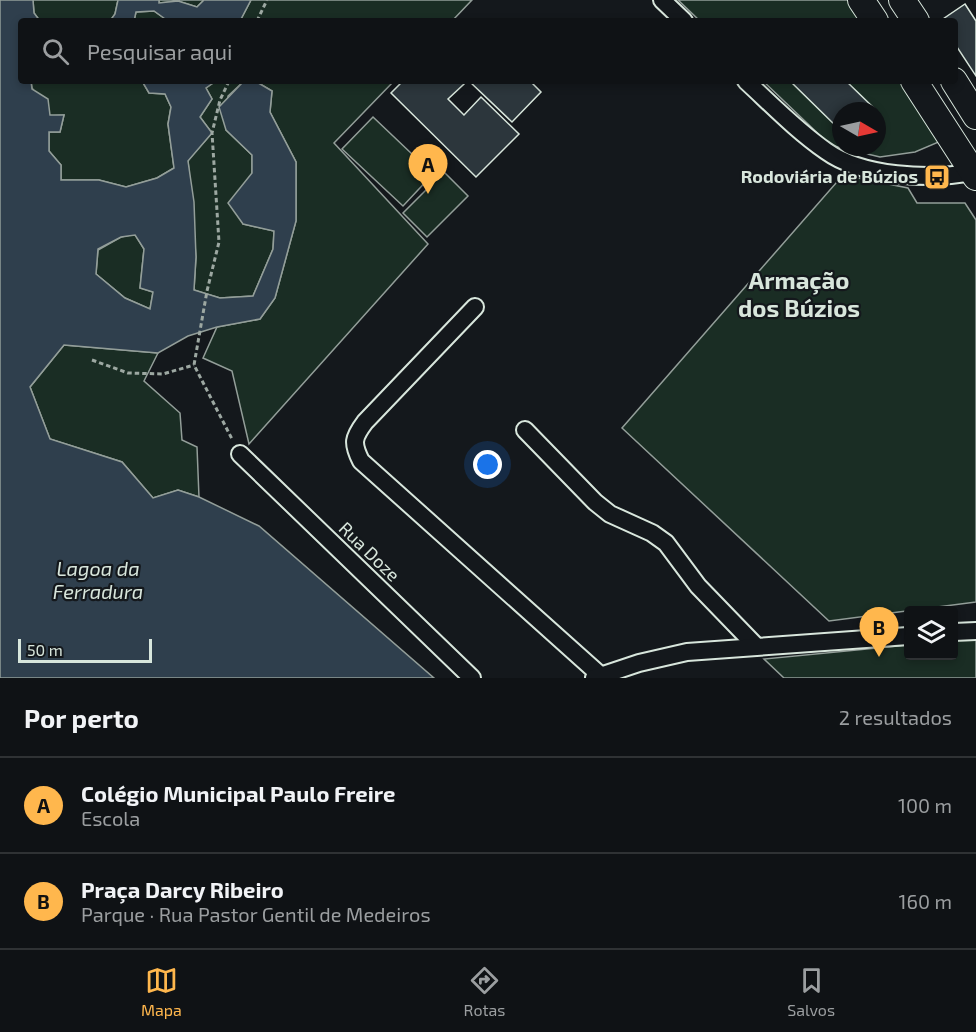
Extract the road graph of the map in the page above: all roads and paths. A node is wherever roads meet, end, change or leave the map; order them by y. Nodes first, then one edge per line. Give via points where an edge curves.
1 (267, 0) edge
2 (662, 0) edge
3 (861, 0) edge
4 (902, 0) edge
5 (258, 18) edge
6 (681, 18) edge
7 (873, 18) edge
8 (914, 18) edge
9 (228, 84) edge
10 (749, 84) edge
11 (916, 84) edge
12 (956, 84) edge
13 (976, 117) edge
14 (974, 174) edge
15 (475, 308) dead end
16 (92, 360) dead end
17 (195, 365) junction
18 (525, 430) dead end
19 (240, 454) joint
20 (976, 631) edge
21 (958, 632) edge
22 (904, 636) edge
23 (756, 646) junction
24 (597, 677) edge
25 (472, 678) edge

1 - 5 path
2 - 6 street
3 - 7 main road
4 - 8 main road
9 - 17 path via 212,133 219,242
10 - 14 street via 826,152 845,162 917,176
11 - 14 main road
12 - 13 main road
15 - 24 street via 365,422 355,435 354,448 361,461
16 - 17 path via 128,373 163,374
17 - 19 path
18 - 23 street via 594,502 666,543 698,586
19 - 25 street, Rua Doze
20 - 21 street
22 - 23 street
23 - 24 street via 687,652

